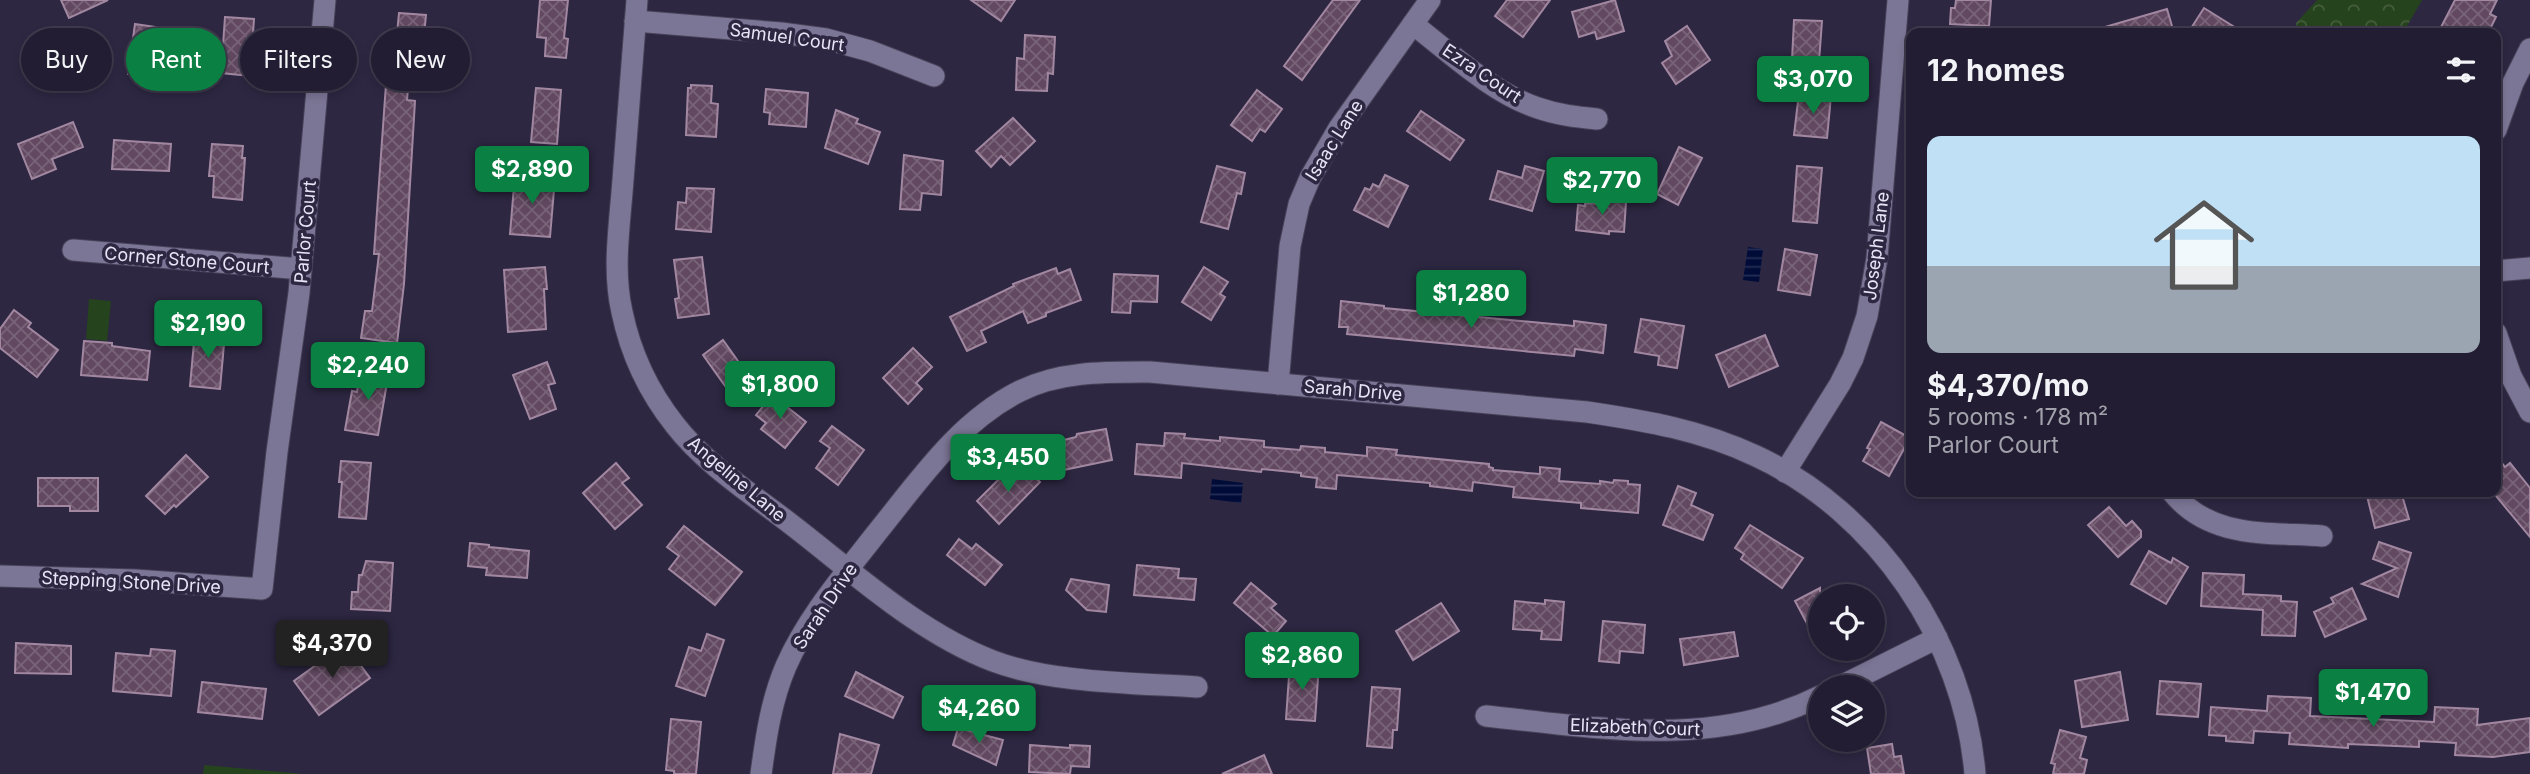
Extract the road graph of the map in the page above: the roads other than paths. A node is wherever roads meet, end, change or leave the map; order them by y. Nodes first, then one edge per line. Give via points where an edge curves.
1 (325, 0) edge
2 (1430, 0) edge
3 (1898, 0) edge
4 (636, 11) edge
5 (1413, 24) junction
6 (2530, 49) edge
7 (934, 76) dead end
8 (2501, 116) edge
9 (1597, 119) dead end
10 (73, 250) dead end
11 (2530, 268) edge
12 (301, 269) junction
13 (2501, 271) edge
14 (2501, 347) edge
15 (1278, 384) junction
16 (2530, 411) edge
17 (1785, 472) junction
18 (2177, 497) edge
19 (2322, 536) dead end
20 (849, 569) junction
21 (0, 576) edge
22 (262, 589) joint
23 (1937, 638) junction
24 (1863, 675) edge
25 (1197, 687) dead end
26 (1808, 701) edge
27 (1486, 716) dead end
28 (761, 774) edge
29 (1975, 774) edge

1 - 12 street, Parlor Court
2 - 5 street, Isaac Lane
3 - 17 street, Joseph Lane via 1877,258 1867,316 1840,384
4 - 7 street, Samuel Court via 826,39
4 - 20 street, Angeline Lane via 617,251 621,310 632,352 659,405 687,439
5 - 9 street, Ezra Court via 1508,94 1536,108
5 - 15 street, Isaac Lane via 1339,128 1299,204 1290,246
6 - 8 street
10 - 12 street, Corner Stone Court
11 - 13 street
12 - 22 street, Parlor Court
14 - 16 street
15 - 17 street, Sarah Drive via 1660,422 1756,456
15 - 20 street, Sarah Drive via 1105,372 1063,376 1022,390 997,404 953,441
17 - 23 street, Sarah Drive via 1841,512 1873,543
18 - 19 street via 2191,512 2218,526
20 - 25 street, Angeline Lane via 918,621 995,662 1038,673
20 - 28 street, Sarah Drive via 808,625 787,664 766,733
21 - 22 street, Stepping Stone Drive
23 - 24 street
23 - 29 street, Sarah Drive via 1962,708
26 - 27 street, Elizabeth Court via 1739,725 1665,731

